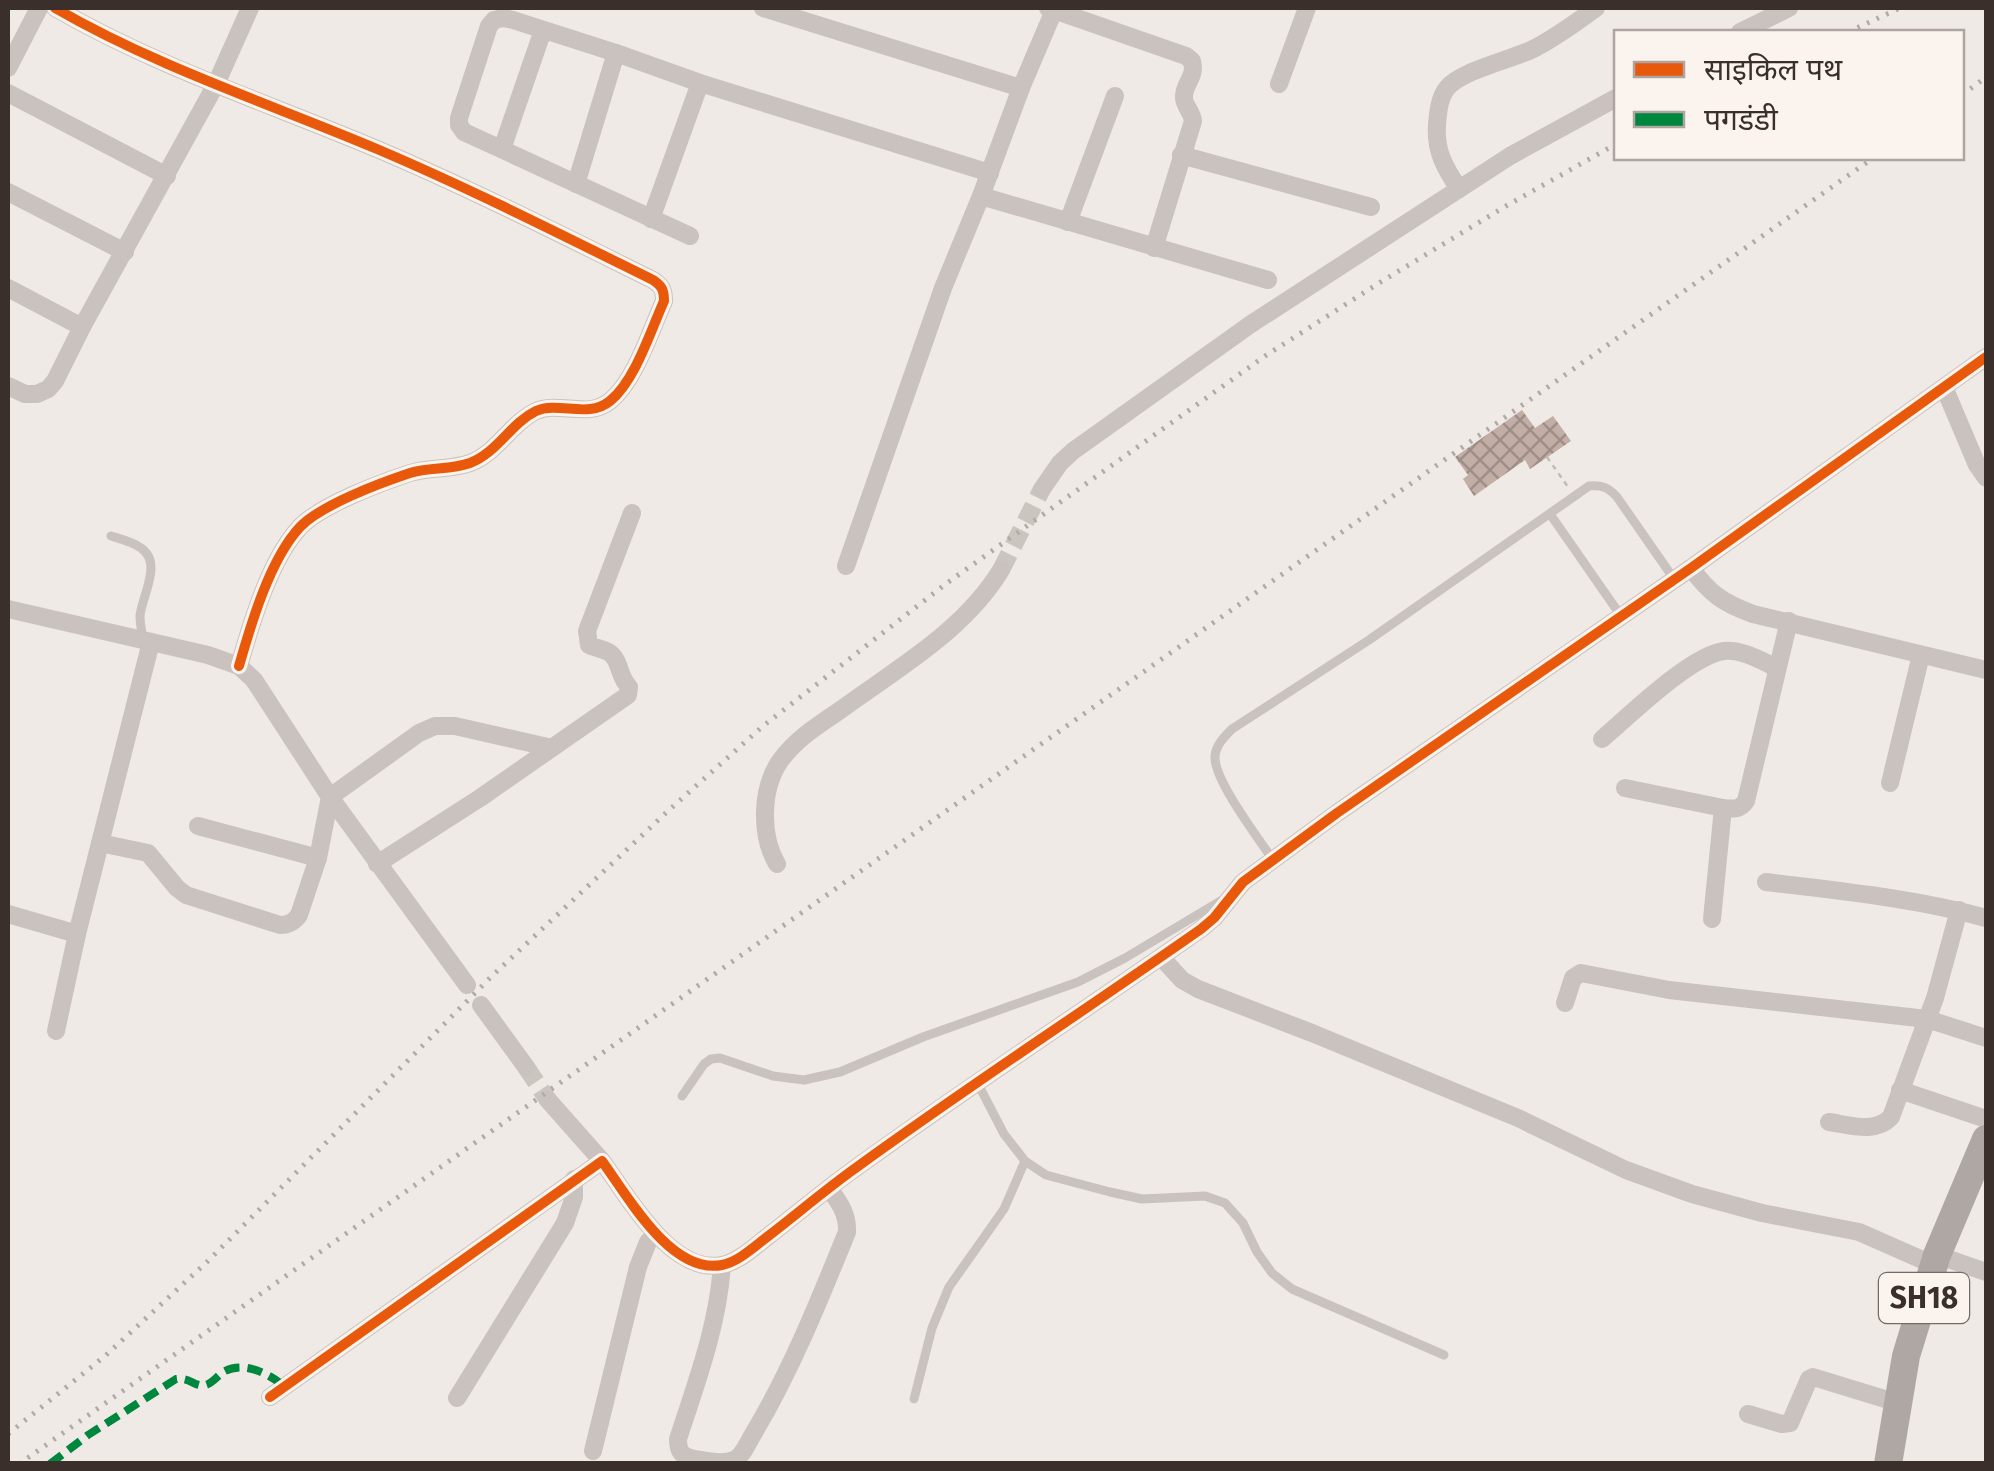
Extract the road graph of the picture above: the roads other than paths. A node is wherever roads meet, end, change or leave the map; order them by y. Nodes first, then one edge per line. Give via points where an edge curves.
1 (40, 8) edge
2 (55, 8) edge
3 (250, 8) edge
4 (763, 8) edge
5 (1053, 8) edge
6 (1305, 8) edge
7 (1596, 8) edge
8 (1789, 8) edge
9 (543, 30) junction
10 (1744, 30) edge
11 (616, 53) junction
12 (8, 68) edge
13 (216, 84) junction
14 (700, 84) junction
15 (1279, 84) dead end
16 (1020, 88) junction
17 (8, 93) edge
18 (1115, 96) dead end
19 (1614, 99) edge
20 (502, 150) junction
21 (1181, 156) junction
22 (990, 172) junction
23 (166, 176) junction
24 (576, 184) junction
25 (1458, 190) junction
26 (8, 192) edge
27 (982, 196) junction
28 (1371, 207) dead end
29 (651, 219) junction
30 (1068, 222) junction
31 (690, 236) dead end
32 (1154, 248) junction
33 (125, 252) junction
34 (1268, 280) dead end
35 (8, 288) edge
36 (82, 327) junction
37 (1986, 357) edge
38 (8, 386) edge
39 (1944, 387) junction
40 (1986, 478) edge
41 (1042, 489) tunnel mouth
42 (632, 513) dead end
43 (1550, 514) junction
44 (111, 536) dead end
45 (846, 566) dead end
46 (1691, 568) junction
47 (1001, 570) tunnel mouth
48 (1674, 579) junction
49 (8, 609) edge
50 (1621, 616) junction
51 (1789, 621) junction
52 (147, 641) junction
53 (1921, 655) junction
54 (239, 666) junction
55 (1777, 668) junction
56 (1986, 670) edge
57 (1602, 740) dead end
58 (552, 748) junction
59 (1890, 783) dead end
60 (1625, 788) dead end
61 (330, 797) junction
62 (1722, 808) junction
63 (198, 826) dead end
64 (100, 843) junction
65 (318, 858) junction
66 (1273, 860) junction
67 (377, 864) junction
68 (777, 864) dead end
69 (1766, 882) dead end
70 (1233, 894) junction
71 (1959, 910) junction
72 (8, 914) edge
73 (1986, 918) edge
74 (1712, 919) dead end
75 (77, 934) junction
76 (1161, 957) junction
77 (467, 985) dead end
78 (1565, 1003) dead end
79 (481, 1004) dead end
80 (1927, 1020) junction
81 (56, 1031) dead end
82 (1986, 1038) edge
83 (526, 1067) tunnel mouth
84 (977, 1082) junction
85 (1900, 1090) junction
86 (682, 1096) dead end
87 (548, 1100) tunnel mouth
88 (1986, 1119) edge
89 (1829, 1122) dead end
90 (1986, 1140) edge
91 (1025, 1161) junction
92 (588, 1169) junction
93 (829, 1188) junction
94 (655, 1234) junction
95 (1936, 1260) junction
96 (722, 1265) junction
97 (1986, 1272) edge
98 (1444, 1355) dead end
99 (270, 1397) dead end
100 (457, 1398) dead end
101 (914, 1398) dead end
102 (1898, 1403) junction
103 (1748, 1414) dead end
104 (593, 1451) dead end
105 (1888, 1464) edge

1 - 12 street
2 - 13 street
3 - 13 street
4 - 16 street
5 - 16 street
5 - 21 street via 1192,60 1184,102 1193,121
6 - 15 street
7 - 25 street via 1565,31 1445,90 1436,142
8 - 10 street
9 - 11 street
9 - 20 street
9 - 20 street via 503,18 489,26 459,125
11 - 14 street
11 - 24 street
13 - 23 street
13 - 54 street via 377,149 654,280 664,301 631,372 605,406 533,412 471,462 412,472 300,526 270,576
14 - 22 street
14 - 29 street
16 - 22 street
17 - 23 street
18 - 30 street
19 - 25 street
20 - 24 street
21 - 28 street
21 - 32 street
22 - 27 street
23 - 33 street
24 - 29 street
25 - 41 street via 1073,451
26 - 33 street
27 - 30 street
27 - 45 street
29 - 31 street
30 - 32 street
32 - 34 street
33 - 36 street
35 - 36 street
36 - 38 street via 48,389 25,394
37 - 39 street
39 - 40 street
39 - 46 street
42 - 58 street via 587,638 616,658 630,691
43 - 48 lane via 1589,486 1608,488
43 - 50 lane
43 - 66 lane via 1220,741 1220,777
44 - 52 lane via 138,545 151,561 140,614
46 - 48 street
46 - 51 street via 1728,605
47 - 68 street via 946,633 810,731 779,762 770,782 765,836
48 - 50 street
49 - 52 street
50 - 66 street
51 - 53 street
51 - 55 street
52 - 54 street
52 - 64 street
53 - 56 street
53 - 59 street
54 - 61 street
55 - 57 street via 1739,652 1712,655
55 - 62 street via 1746,801
58 - 61 street via 436,726
58 - 67 street
60 - 62 street
61 - 65 street
61 - 67 street
62 - 74 street
63 - 65 street
64 - 65 street via 148,853 186,895 280,925 299,915
64 - 75 street
66 - 70 street
67 - 77 street
69 - 71 street
70 - 76 street via 1214,918
70 - 86 lane via 1078,982 840,1072 804,1080 711,1058
71 - 73 street
71 - 80 street
72 - 75 street
75 - 81 street
76 - 84 street
76 - 95 street via 1198,989 1518,1118 1626,1170 1692,1194 1860,1232
78 - 80 street via 1573,978 1582,973
79 - 83 street
80 - 82 street
80 - 85 street
84 - 91 lane
84 - 93 street
85 - 88 street
85 - 89 street via 1891,1117 1876,1128
87 - 92 street
90 - 95 main road, SH18
91 - 98 lane via 1046,1175 1142,1199 1204,1196 1225,1203 1272,1273 1292,1289
91 - 101 lane via 1004,1208 949,1287
92 - 94 street
92 - 99 street
92 - 100 street via 565,1222
93 - 96 street
93 - 96 street via 848,1220 847,1232 759,1425 740,1455 722,1462 689,1458 678,1447 720,1297
94 - 96 street via 678,1255
94 - 104 street via 638,1267
95 - 97 street
95 - 102 main road, SH18
102 - 103 street via 1813,1377 1790,1423
102 - 105 main road, SH18

